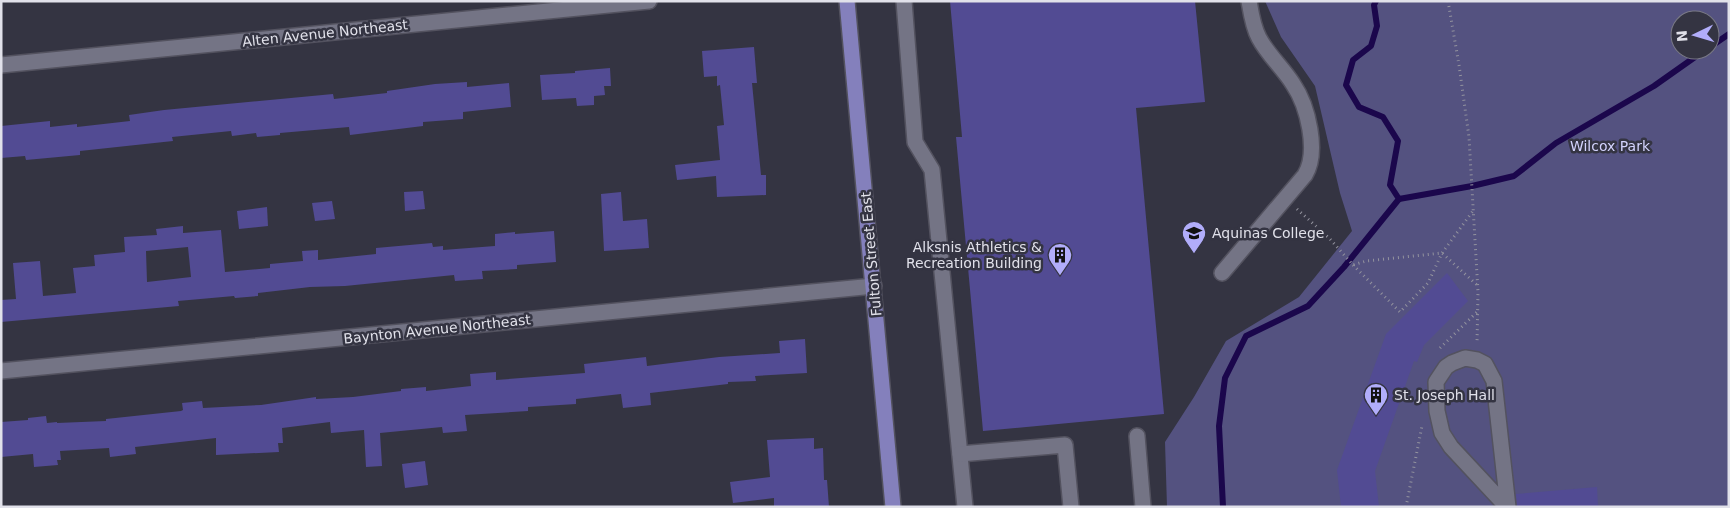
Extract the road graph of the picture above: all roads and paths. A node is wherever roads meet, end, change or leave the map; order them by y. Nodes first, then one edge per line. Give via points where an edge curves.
1 (649, 1) edge
2 (847, 1) edge
3 (904, 1) edge
4 (1248, 1) edge
5 (1448, 1) edge
6 (1, 65) edge
7 (1286, 198) junction
8 (1474, 211) junction
9 (1442, 253) junction
10 (1353, 265) junction
11 (1222, 274) dead end
12 (1478, 285) junction
13 (874, 286) junction
14 (1477, 312) junction
15 (1477, 360) junction
16 (1446, 367) junction
17 (1, 371) edge
18 (1424, 418) dead end
19 (1137, 436) dead end
20 (960, 454) junction
21 (893, 507) edge
22 (965, 507) edge
23 (1071, 507) edge
24 (1143, 507) edge
25 (1406, 507) edge
26 (1507, 507) edge

1 - 6 street, Alten Avenue Northeast
2 - 13 main road, Fulton Street East
3 - 20 street via 915,142 932,170
4 - 7 street via 1259,39 1294,85 1309,127 1311,162 1305,176
5 - 8 path via 1469,137
7 - 10 path
7 - 11 street
8 - 9 path
8 - 12 path
9 - 10 path
9 - 10 path via 1428,283 1400,312
9 - 12 path
12 - 14 path
13 - 17 street, Baynton Avenue Northeast
13 - 21 main road, Fulton Street East
14 - 15 path
14 - 16 path via 1435,353
15 - 16 street via 1465,358
15 - 26 street via 1486,364 1494,381
16 - 26 street via 1435,389 1442,433
18 - 25 path
19 - 24 street
20 - 22 street
20 - 23 street via 1065,445

